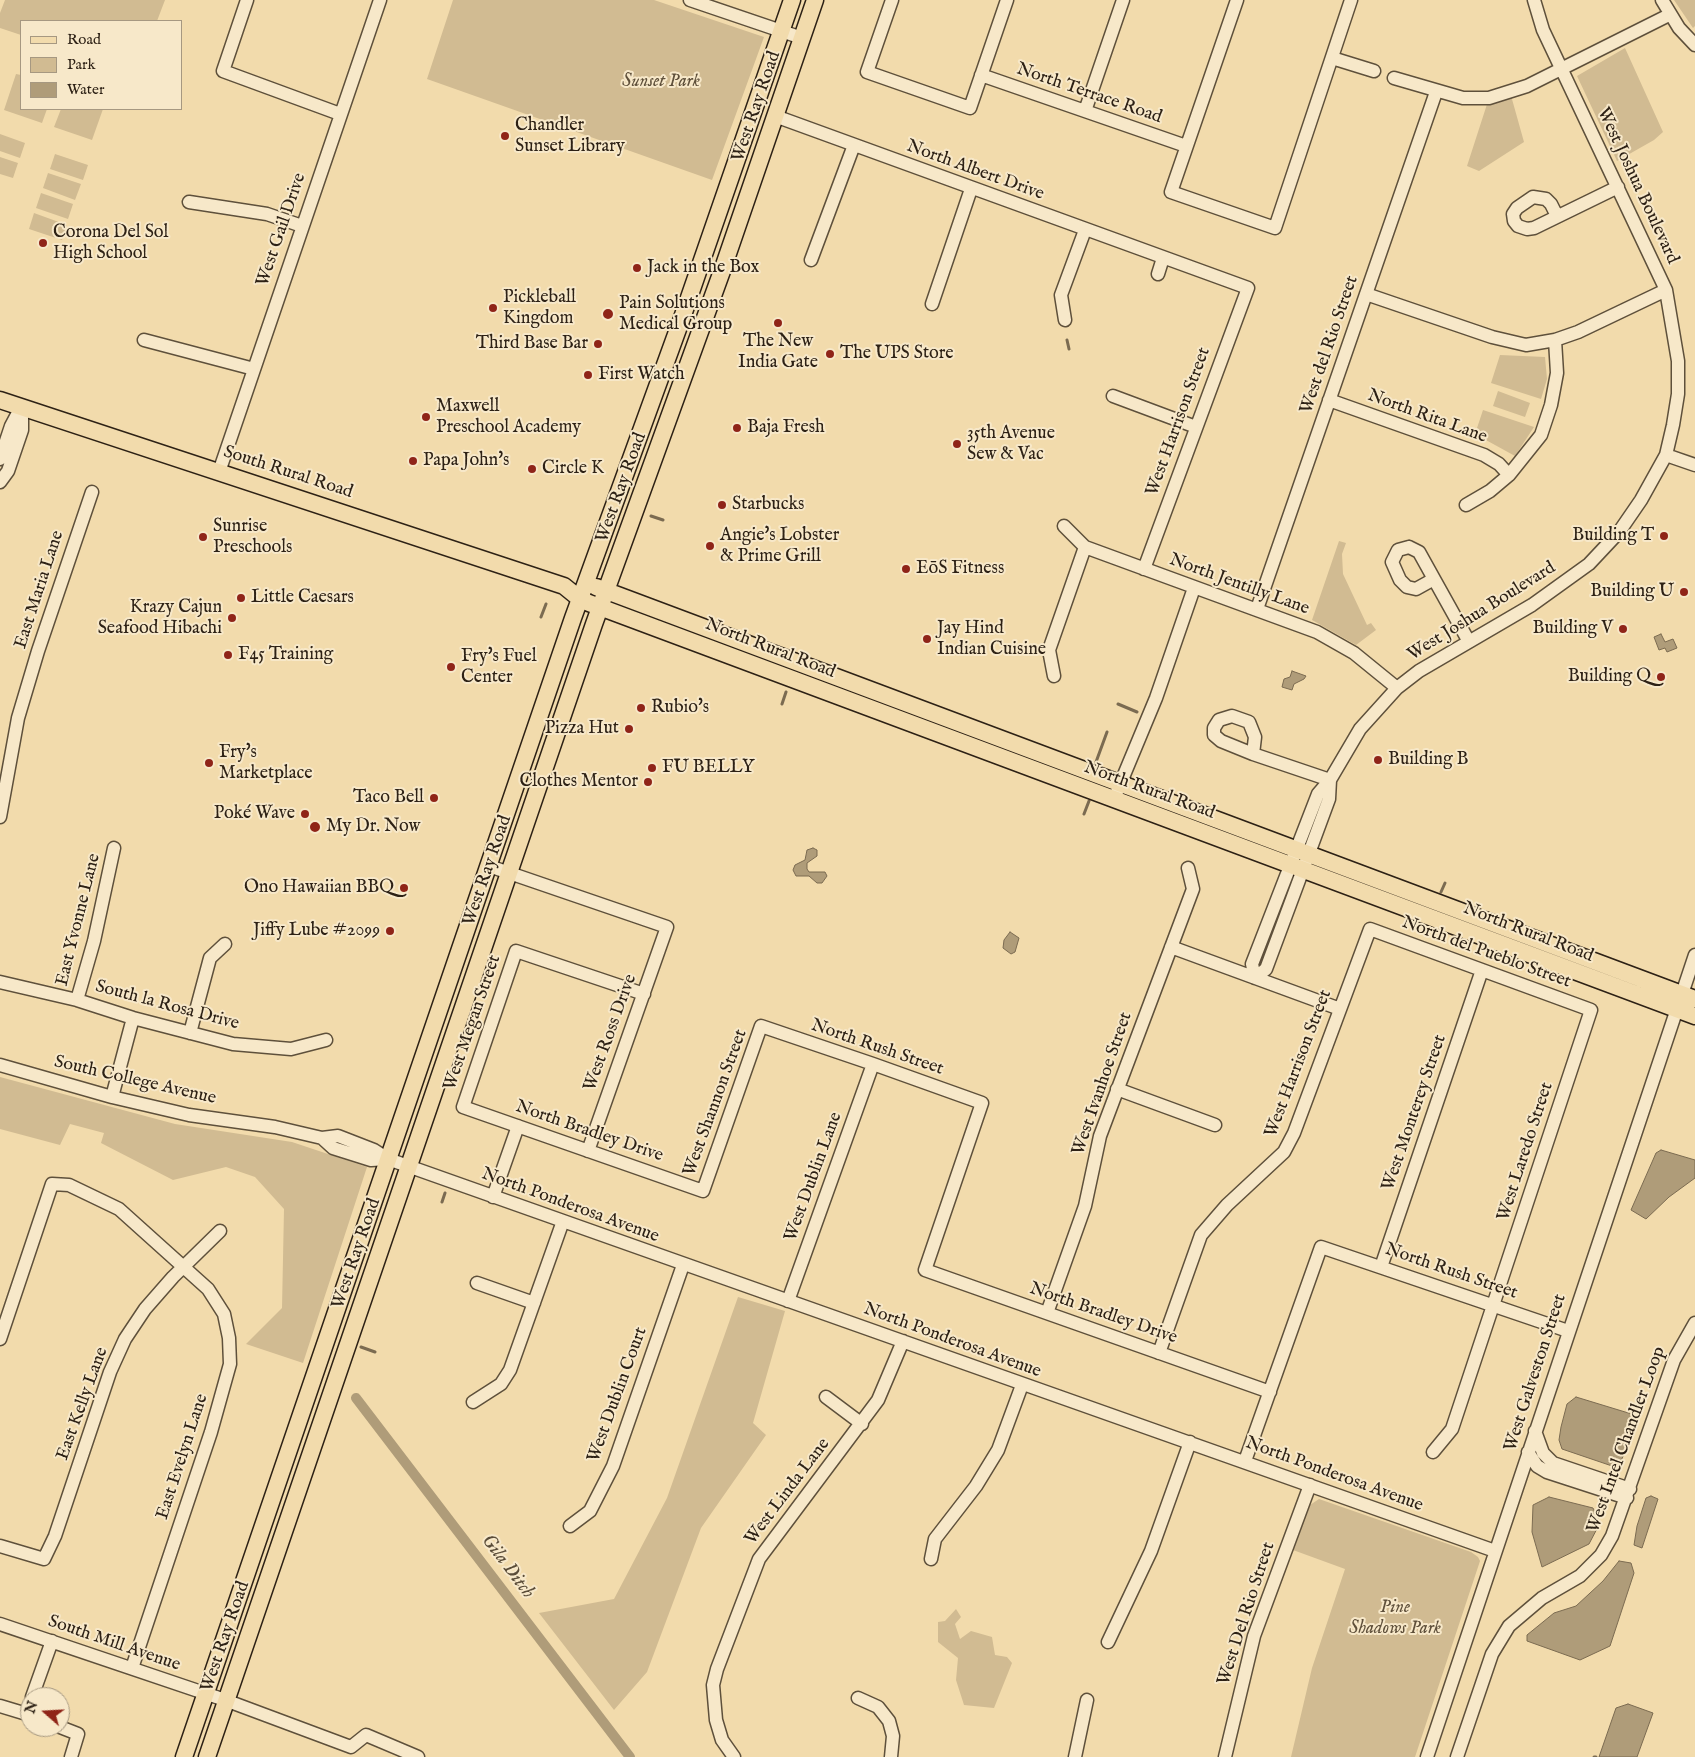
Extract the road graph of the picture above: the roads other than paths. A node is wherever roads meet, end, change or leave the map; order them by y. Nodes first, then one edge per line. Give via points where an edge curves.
1 (247, 0) edge
2 (380, 0) edge
3 (792, 0) edge
4 (815, 0) edge
5 (892, 0) edge
6 (1007, 0) edge
7 (1123, 0) edge
8 (1237, 0) edge
9 (1351, 0) edge
10 (1534, 0) edge
11 (1662, 0) edge
12 (697, 1) edge
13 (1669, 15) junction
14 (781, 31) junction
15 (802, 38) junction
16 (1695, 45) edge
17 (1332, 58) junction
18 (1561, 68) junction
19 (1374, 71) dead end
20 (981, 75) junction
21 (1394, 78) dead end
22 (1436, 92) junction
23 (1085, 111) junction
24 (340, 114) junction
25 (775, 116) junction
26 (854, 145) junction
27 (1186, 146) junction
28 (1618, 187) junction
29 (971, 189) junction
30 (189, 202) dead end
31 (1557, 216) dead end
32 (302, 226) junction
33 (1085, 230) junction
34 (1163, 258) junction
35 (811, 260) dead end
36 (1158, 274) dead end
37 (1248, 288) joint
38 (1666, 290) junction
39 (1366, 294) junction
40 (932, 304) dead end
41 (682, 318) junction
42 (1065, 320) dead end
43 (702, 326) junction
44 (144, 340) dead end
45 (1555, 340) junction
46 (254, 369) junction
47 (1113, 396) dead end
48 (0, 400) edge
49 (1329, 400) junction
50 (22, 407) junction
51 (1196, 427) junction
52 (1666, 454) junction
53 (0, 459) edge
54 (1695, 465) edge
55 (219, 472) junction
56 (1509, 475) junction
57 (0, 482) edge
58 (92, 492) dead end
59 (1466, 505) dead end
60 (1064, 526) dead end
61 (1085, 547) junction
62 (1144, 569) junction
63 (1434, 579) dead end
64 (1194, 588) junction
65 (592, 595) junction
66 (1257, 609) junction
67 (1468, 640) junction
68 (1054, 676) dead end
69 (1397, 688) junction
70 (1253, 754) dead end
71 (1330, 780) junction
72 (1120, 783) junction
73 (1114, 799) junction
74 (0, 817) edge
75 (114, 848) dead end
76 (1302, 852) junction
77 (489, 866) junction
78 (1297, 867) junction
79 (1188, 868) dead end
80 (509, 872) junction
81 (1370, 929) joint
82 (224, 944) dead end
83 (1171, 947) junction
84 (1695, 956) edge
85 (1482, 970) junction
86 (1255, 978) junction
87 (0, 982) edge
88 (644, 994) junction
89 (77, 1000) junction
90 (1683, 1001) edge
91 (1340, 1009) junction
92 (1591, 1010) joint
93 (1695, 1016) edge
94 (133, 1018) junction
95 (761, 1026) joint
96 (190, 1032) junction
97 (326, 1040) dead end
98 (873, 1064) junction
99 (0, 1065) edge
100 (1116, 1089) junction
101 (112, 1097) junction
102 (463, 1107) joint
103 (1215, 1125) dead end
104 (518, 1126) junction
105 (588, 1151) junction
106 (398, 1163) junction
107 (703, 1191) joint
108 (494, 1196) junction
109 (563, 1221) junction
110 (220, 1231) dead end
111 (683, 1265) junction
112 (1381, 1266) junction
113 (182, 1267) junction
114 (925, 1270) joint
115 (477, 1284) dead end
116 (788, 1301) junction
117 (534, 1303) junction
118 (1494, 1306) junction
119 (1047, 1313) junction
120 (3, 1319) edge
121 (1695, 1322) edge
122 (1568, 1331) junction
123 (0, 1339) edge
124 (903, 1341) junction
125 (1159, 1353) junction
126 (1022, 1385) junction
127 (1270, 1392) junction
128 (826, 1397) dead end
129 (473, 1402) dead end
130 (862, 1424) junction
131 (1535, 1431) junction
132 (1190, 1442) junction
133 (1433, 1452) dead end
134 (1528, 1452) junction
135 (1245, 1461) junction
136 (1310, 1485) junction
137 (1628, 1494) junction
138 (570, 1526) dead end
139 (0, 1546) edge
140 (1495, 1551) junction
141 (931, 1559) dead end
142 (0, 1624) edge
143 (52, 1641) junction
144 (1108, 1642) dead end
145 (132, 1668) junction
146 (36, 1687) edge
147 (216, 1696) junction
148 (858, 1698) dead end
149 (1087, 1700) dead end
150 (0, 1706) edge
151 (20, 1709) edge
152 (70, 1731) edge
153 (349, 1752) edge
154 (71, 1757) edge
155 (184, 1757) edge
156 (207, 1757) edge
157 (418, 1757) edge
158 (734, 1757) edge
159 (891, 1757) edge
160 (1075, 1757) edge
161 (1225, 1757) edge
162 (1427, 1757) edge
163 (1457, 1757) edge

1 - 24 street via 223,71
2 - 24 street, West Gail Drive
3 - 14 main road, West Ray Road
4 - 15 main road, West Ray Road
5 - 20 street via 867,72 970,108
6 - 20 street
7 - 23 street
8 - 27 street
9 - 17 street
10 - 18 street, West Joshua Boulevard via 1543,30
11 - 13 street
12 - 14 street
13 - 16 street
13 - 18 street
14 - 15 street
14 - 41 main road, West Ray Road
15 - 25 main road, West Ray Road
17 - 19 street
17 - 27 street via 1274,228 1171,192
18 - 22 street via 1527,86 1489,98 1462,98
18 - 28 street, West Joshua Boulevard
20 - 23 street, North Terrace Road
21 - 22 street
22 - 39 street, West del Rio Street
23 - 27 street, North Terrace Road
24 - 32 street, West Gail Drive
25 - 26 street, North Albert Drive
25 - 43 main road, West Ray Road
26 - 29 street, North Albert Drive
26 - 35 street
28 - 31 street
28 - 38 street, West Joshua Boulevard
29 - 33 street, North Albert Drive
29 - 40 street
30 - 32 street via 267,214
32 - 46 street, West Gail Drive
33 - 34 street, North Albert Drive
33 - 42 street via 1061,295
34 - 36 street
34 - 37 street, North Albert Drive
37 - 51 street, West Harrison Street
38 - 45 street
38 - 52 street, West Joshua Boulevard via 1678,361 1678,394
39 - 45 street via 1492,337 1526,344
39 - 49 street, West del Rio Street
41 - 43 main road
41 - 65 main road, West Ray Road
43 - 65 main road, West Ray Road
44 - 46 street
45 - 56 street via 1557,373 1541,435
46 - 55 street, West Gail Drive
47 - 51 street
48 - 50 main road, South Rural Road
49 - 56 street, North Rita Lane via 1484,455
49 - 66 street, West del Rio Street
50 - 53 street via 11,426
50 - 55 main road, South Rural Road
50 - 57 street via 22,430 8,472
51 - 62 street, West Harrison Street
52 - 54 street
52 - 67 street, West Joshua Boulevard via 1619,532 1589,564 1532,605
55 - 65 main road, South Rural Road
56 - 59 street via 1490,492
58 - 74 street, East Maria Lane via 21,710
60 - 61 street, North Jentilly Lane
61 - 62 street, North Jentilly Lane
61 - 68 street via 1050,650
62 - 64 street, North Jentilly Lane
63 - 67 street
64 - 66 street, North Jentilly Lane
64 - 72 street via 1156,698
65 - 72 main road, North Rural Road
65 - 73 main road, North Rural Road
65 - 77 main road, West Ray Road
65 - 80 main road, West Ray Road
66 - 69 street, North Jentilly Lane via 1317,632 1354,653
67 - 69 street, West Joshua Boulevard
69 - 71 street, West Joshua Boulevard via 1360,729
70 - 71 street
71 - 76 street, West Joshua Boulevard via 1328,799
72 - 73 street
72 - 76 main road, North Rural Road
73 - 78 main road, North Rural Road
75 - 89 street, East Yvonne Lane via 94,941
76 - 78 street, West Joshua Boulevard
76 - 90 main road, North Rural Road
77 - 80 street
77 - 106 main road, West Ray Road
78 - 86 street, West Joshua Boulevard via 1252,964
78 - 90 main road, North Rural Road
79 - 83 street, West Ivanhoe Street via 1193,889
80 - 88 street, West Ross Drive via 667,927
80 - 106 main road, West Ray Road
81 - 85 street, North del Pueblo Street
81 - 91 street, West Harrison Street
82 - 96 street via 210,958
83 - 86 street
83 - 100 street, West Ivanhoe Street
84 - 90 street, West Galveston Street
85 - 92 street, North del Pueblo Street
85 - 112 street, West Monterey Street
86 - 91 street
87 - 89 street, South la Rosa Drive
88 - 102 street, West Megan Street via 516,950
88 - 105 street, West Ross Drive
89 - 94 street, South la Rosa Drive
90 - 93 main road, North Rural Road
90 - 122 street, West Galveston Street
91 - 125 street, West Harrison Street via 1284,1152 1211,1221 1201,1235
92 - 118 street, West Laredo Street
94 - 96 street, South la Rosa Drive
94 - 101 street
95 - 98 street, North Rush Street
95 - 107 street, West Shannon Street
96 - 97 street, South la Rosa Drive via 233,1044 291,1049
98 - 114 street, North Rush Street via 982,1103
98 - 116 street, West Dublin Lane
99 - 101 street, South College Avenue
100 - 103 street
100 - 119 street, West Ivanhoe Street via 1096,1148 1080,1223
101 - 106 street, South College Avenue via 189,1115 274,1127 322,1138 333,1148 370,1160
102 - 104 street, North Bradley Drive
104 - 105 street, North Bradley Drive
104 - 108 street
105 - 107 street, North Bradley Drive
106 - 108 street, North Ponderosa Avenue
106 - 147 main road, West Ray Road
108 - 109 street, North Ponderosa Avenue
109 - 111 street, North Ponderosa Avenue
109 - 117 street
110 - 113 street, East Kelly Lane
111 - 116 street, North Ponderosa Avenue
111 - 138 street, West Dublin Court via 613,1466 590,1511
112 - 118 street, North Rush Street
112 - 127 street, North Rush Street via 1321,1247
113 - 120 street, East Evelyn Lane via 119,1209 69,1185 52,1184
113 - 139 street, East Kelly Lane via 145,1309 125,1339 110,1372 44,1560
113 - 145 street, East Evelyn Lane via 208,1289 224,1314 230,1364 211,1432
114 - 119 street, North Bradley Drive
115 - 117 street
116 - 124 street, North Ponderosa Avenue
117 - 129 street via 510,1370 501,1384
118 - 122 street, North Rush Street
118 - 133 street, West Laredo Street via 1452,1429
119 - 125 street, North Bradley Drive
120 - 123 street
121 - 137 street, West Intel Chandler Loop via 1674,1360
122 - 131 street, West Galveston Street
124 - 126 street, North Ponderosa Avenue
124 - 130 street, West Linda Lane via 886,1387
125 - 127 street, North Bradley Drive
126 - 132 street, North Ponderosa Avenue
126 - 141 street via 998,1450 976,1486 935,1539
127 - 135 street
128 - 130 street
130 - 158 street, West Linda Lane via 759,1559 717,1669 713,1702 722,1740
131 - 134 street, West Galveston Street
131 - 137 street via 1544,1453 1553,1462
132 - 135 street, North Ponderosa Avenue
132 - 144 street via 1151,1551
134 - 137 street via 1537,1466 1547,1472
134 - 140 street, West Galveston Street
135 - 136 street, North Ponderosa Avenue
136 - 140 street, North Ponderosa Avenue
136 - 161 street, West Del Rio Street via 1254,1636
137 - 163 street, West Intel Chandler Loop via 1612,1536 1590,1566 1580,1576 1532,1605 1509,1626 1492,1654
140 - 162 street, West Galveston Street
142 - 143 street, South Mill Avenue
143 - 145 street, South Mill Avenue
143 - 146 street
145 - 147 street, South Mill Avenue
147 - 153 street, South Mill Avenue
147 - 155 main road, West Ray Road
147 - 156 main road, West Ray Road
148 - 159 street via 878,1707 889,1721 893,1736
149 - 160 street
150 - 151 street
152 - 154 street via 78,1734
153 - 157 street via 366,1735

